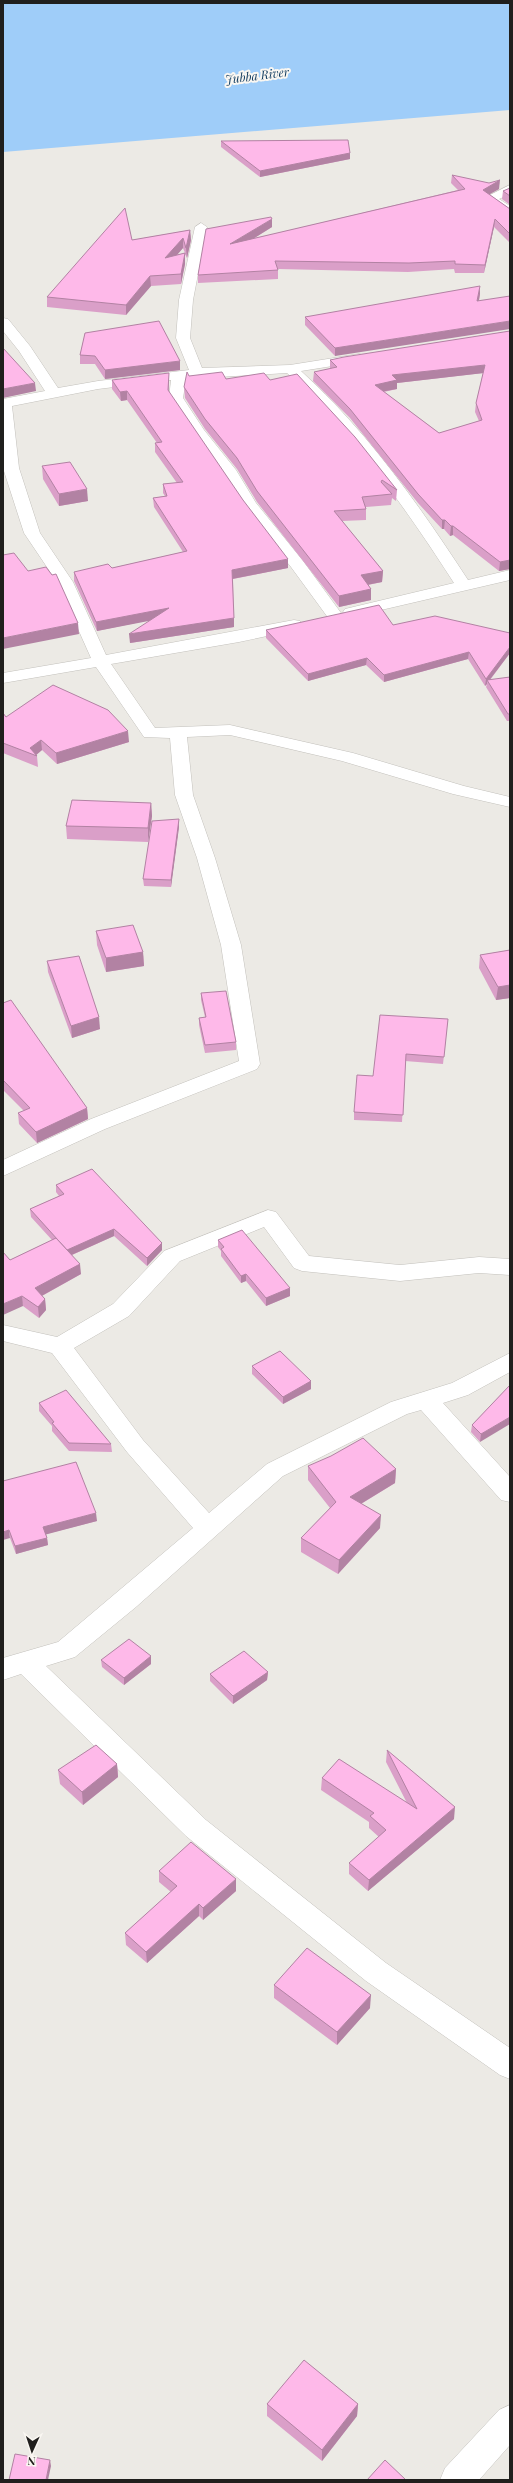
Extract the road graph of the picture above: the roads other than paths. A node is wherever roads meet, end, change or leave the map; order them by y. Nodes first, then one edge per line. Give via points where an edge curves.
1 (510, 189) edge
2 (510, 212) edge
3 (201, 227) dead end
4 (3, 322) edge
5 (376, 355) edge
6 (290, 369) junction
7 (197, 373) junction
8 (179, 376) junction
9 (54, 394) junction
10 (4, 404) edge
11 (510, 575) edge
12 (464, 587) junction
13 (323, 619) junction
14 (100, 660) junction
15 (3, 678) edge
16 (178, 732) junction
17 (510, 802) edge
18 (3, 1169) edge
19 (510, 1267) edge
20 (3, 1333) edge
21 (60, 1346) junction
22 (510, 1361) edge
23 (426, 1400) junction
24 (510, 1493) edge
25 (208, 1528) junction
26 (14, 1665) edge
27 (510, 2065) edge
28 (510, 2421) edge
29 (457, 2480) edge

1 - 2 street via 490,198
3 - 7 street via 186,300 183,338
4 - 9 street via 25,349
5 - 6 street
6 - 7 street
6 - 12 street via 320,394 410,502
7 - 8 street
8 - 9 street via 98,385
8 - 13 street via 176,398 198,432 228,470 249,505 297,564
9 - 10 street
10 - 14 street via 11,468 32,533 65,582
11 - 12 street
12 - 13 street
13 - 14 street via 239,638
14 - 15 street
14 - 16 street via 150,733
16 - 17 street via 230,730 347,757 459,790
16 - 18 street via 184,795 206,858 231,945 250,1064 98,1124
19 - 21 street via 479,1265 400,1273 302,1264 268,1217 172,1256 121,1310
20 - 21 street
21 - 25 street via 135,1446
22 - 23 street via 460,1389
23 - 24 street
23 - 25 street via 400,1408 275,1470
25 - 26 street via 66,1650
26 - 27 street via 196,1828 376,1972
28 - 29 street

